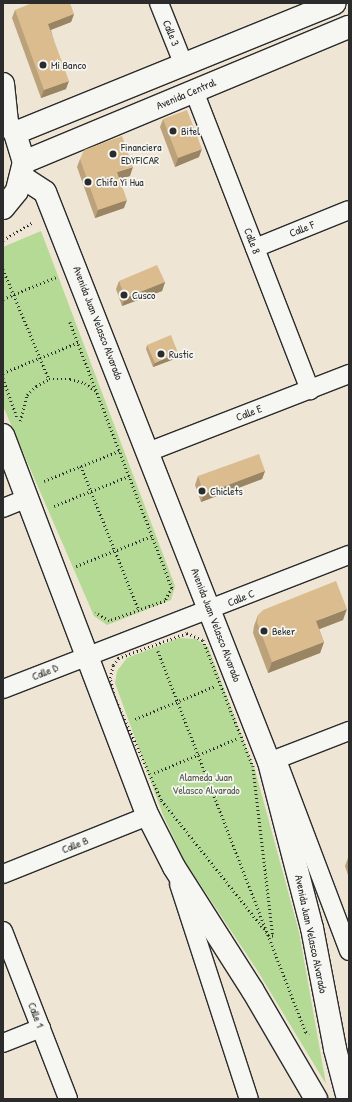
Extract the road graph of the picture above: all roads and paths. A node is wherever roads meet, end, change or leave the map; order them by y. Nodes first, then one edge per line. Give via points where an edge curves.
1 (159, 3) edge
2 (335, 3) edge
3 (349, 27) edge
4 (183, 63) junction
5 (3, 84) edge
6 (194, 91) junction
7 (8, 124) edge
8 (23, 169) junction
9 (51, 206) junction
10 (3, 208) edge
11 (349, 210) edge
12 (32, 222) junction
13 (35, 229) dead end
14 (3, 240) edge
15 (255, 248) junction
16 (76, 268) junction
17 (3, 269) edge
18 (51, 271) dead end
19 (53, 278) junction
20 (56, 285) dead end
21 (14, 294) junction
22 (3, 299) edge
23 (70, 321) dead end
24 (102, 332) junction
25 (78, 342) junction
26 (40, 358) junction
27 (3, 373) edge
28 (349, 374) edge
29 (3, 378) edge
30 (49, 379) junction
31 (310, 390) junction
32 (97, 391) junction
33 (3, 435) edge
34 (146, 447) junction
35 (119, 451) junction
36 (82, 466) junction
37 (41, 473) dead end
38 (129, 476) junction
39 (46, 487) dead end
40 (32, 489) junction
41 (92, 491) junction
42 (51, 499) dead end
43 (54, 506) junction
44 (3, 508) edge
45 (56, 512) dead end
46 (152, 536) junction
47 (116, 550) junction
48 (349, 555) edge
49 (74, 559) dead end
50 (76, 566) junction
51 (79, 573) dead end
52 (93, 608) dead end
53 (139, 610) junction
54 (210, 610) junction
55 (155, 645) junction
56 (87, 655) junction
57 (228, 680) junction
58 (3, 689) edge
59 (178, 701) junction
60 (120, 725) junction
61 (349, 731) edge
62 (249, 734) junction
63 (198, 755) junction
64 (273, 760) junction
65 (142, 778) junction
66 (148, 816) junction
67 (174, 867) junction
68 (3, 874) edge
69 (3, 931) edge
70 (269, 936) junction
71 (349, 951) edge
72 (41, 1028) junction
73 (3, 1043) edge
74 (335, 1049) junction
75 (68, 1099) edge
76 (249, 1099) edge
77 (316, 1099) edge
78 (348, 1099) edge

1 - 4 street, Calle 3
2 - 4 main road
3 - 6 main road, Avenida Central
4 - 7 main road
5 - 7 main road
6 - 8 main road, Avenida Central
6 - 15 street, Calle 8
7 - 8 main road
8 - 9 main road, Avenida Juan Velasco Alvarado via 45,192
8 - 10 main road via 17,191
9 - 12 path
9 - 16 main road, Avenida Juan Velasco Alvarado
11 - 15 street, Calle F
12 - 13 path
12 - 14 path
15 - 31 street, Calle 8
16 - 19 path
16 - 24 main road, Avenida Juan Velasco Alvarado
17 - 21 path
18 - 19 path
19 - 20 path
19 - 21 path
21 - 22 path
21 - 26 path
23 - 25 path
24 - 25 path
24 - 34 main road, Avenida Juan Velasco Alvarado
25 - 26 path
25 - 32 path
26 - 27 path
26 - 30 path
28 - 31 street, Calle E
29 - 30 path via 20,423 27,395
30 - 32 path via 70,379 85,383
31 - 34 street, Calle E
32 - 35 path
33 - 40 main road
34 - 35 path
34 - 54 main road, Avenida Juan Velasco Alvarado
35 - 36 path
35 - 38 path
36 - 40 path
36 - 41 path
37 - 40 path
38 - 41 path
38 - 46 path
39 - 40 path
40 - 44 street
40 - 56 main road
41 - 43 path
41 - 47 path
42 - 43 path
43 - 45 path
46 - 47 path
46 - 53 path via 172,588 165,601
47 - 50 path
47 - 53 path
48 - 54 street, Calle C
49 - 50 path
50 - 51 path
52 - 53 path via 96,615 109,621
54 - 56 street, Calle C
54 - 57 main road, Avenida Juan Velasco Alvarado
55 - 57 path via 187,633 196,635 203,640
55 - 59 path
55 - 60 path via 118,658 112,665 110,678
56 - 58 street, Calle D
56 - 60 main road
57 - 59 path
57 - 62 main road, Avenida Juan Velasco Alvarado
57 - 62 path
59 - 60 path
59 - 63 path
60 - 65 main road
60 - 65 path
61 - 64 street
62 - 63 path
62 - 64 main road, Avenida Juan Velasco Alvarado
62 - 70 path via 273,936
63 - 65 path
63 - 70 path
64 - 71 street, Avenida Juan Velasco Alvarado
64 - 74 main road, Avenida Juan Velasco Alvarado via 312,928
65 - 66 main road
65 - 70 path
66 - 67 main road
66 - 68 street, Calle B
67 - 76 street
67 - 77 main road via 253,991
69 - 72 street, Calle 1
70 - 74 path via 306,1032
72 - 73 street
72 - 75 street, Calle 1
74 - 78 main road, Avenida Juan Velasco Alvarado

